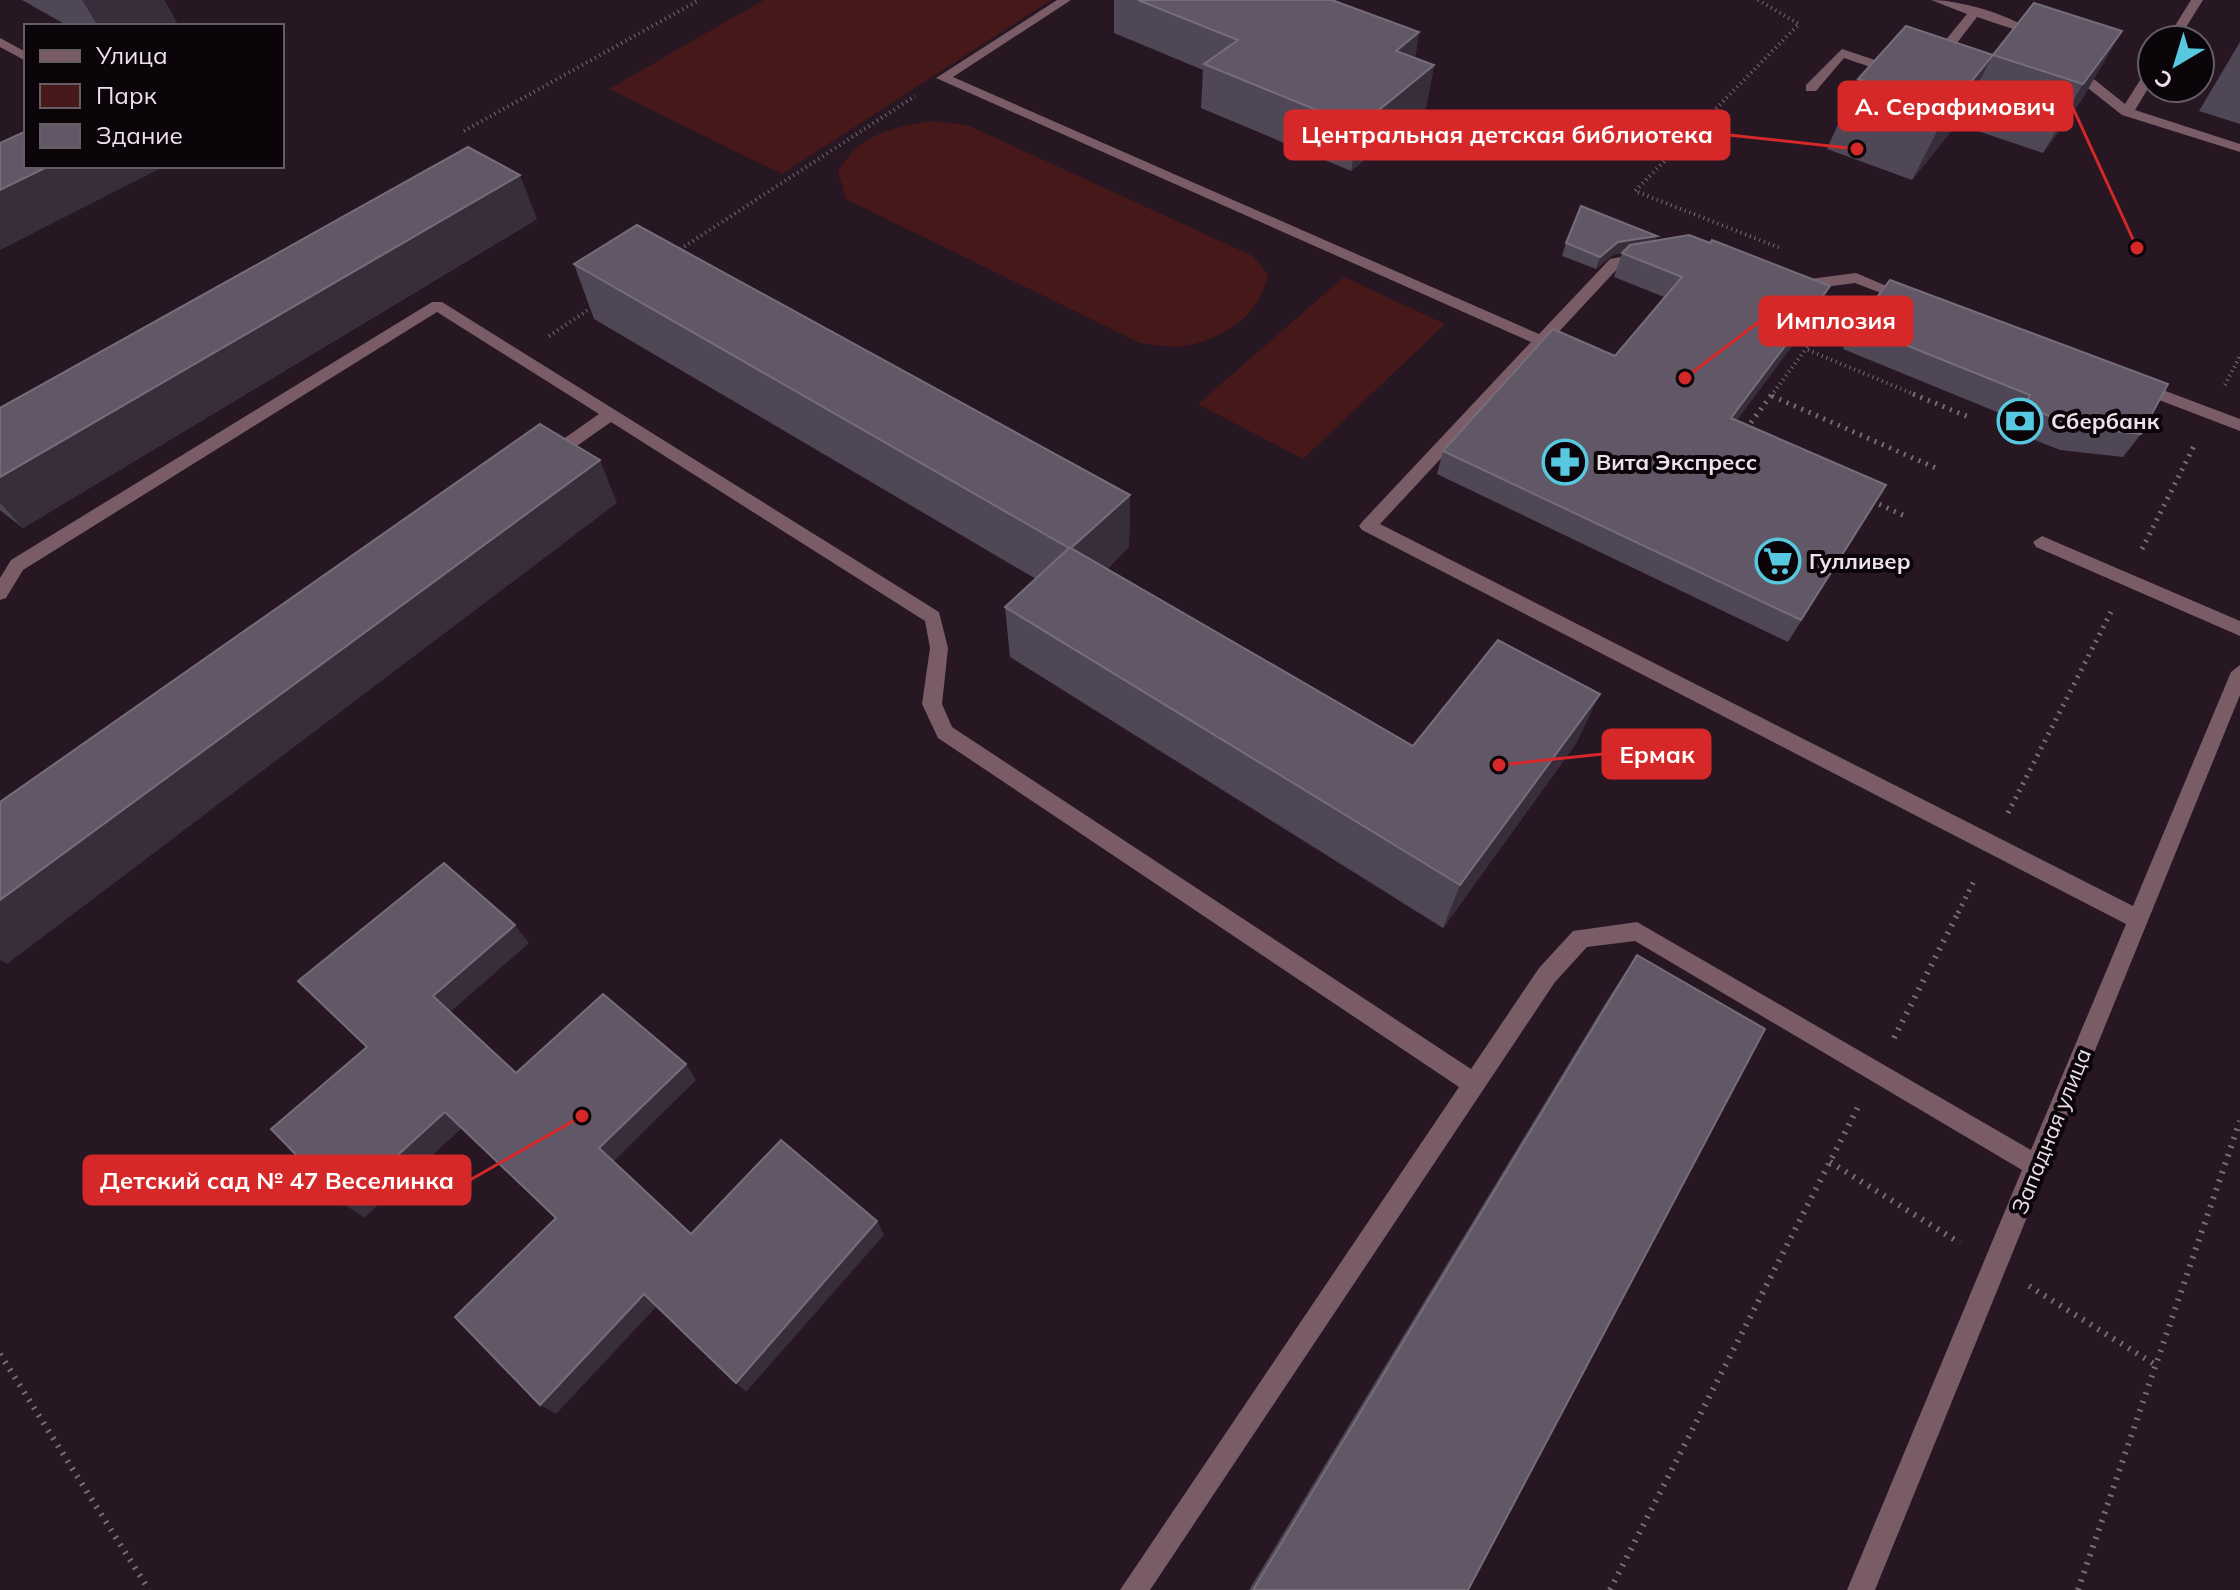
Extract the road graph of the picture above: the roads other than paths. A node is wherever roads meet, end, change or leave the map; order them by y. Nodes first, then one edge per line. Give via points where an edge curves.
1 (1065, 0) edge
2 (1937, 0) edge
3 (2197, 0) edge
4 (1975, 12) junction
5 (2182, 24) edge
6 (0, 42) edge
7 (2044, 45) edge
8 (2056, 55) edge
9 (24, 56) edge
10 (1930, 69) edge
11 (1907, 75) edge
12 (1811, 88) dead end
13 (2136, 98) edge
14 (2127, 112) junction
15 (2240, 148) edge
16 (1660, 254) edge
17 (1779, 273) edge
18 (1930, 307) edge
19 (1541, 341) junction
20 (2122, 380) edge
21 (611, 414) junction
22 (2240, 425) edge
23 (533, 469) edge
24 (2042, 542) dead end
25 (0, 593) edge
26 (2240, 629) edge
27 (2240, 672) edge
28 (2137, 919) junction
29 (1474, 1084) junction
30 (2037, 1166) junction
31 (1134, 1590) edge
32 (1861, 1590) edge

1 - 19 street via 943,78
2 - 4 street
3 - 5 street
4 - 7 street via 2020,27
4 - 10 street
6 - 9 street
8 - 14 street
11 - 12 street via 1842,53
13 - 14 street
14 - 15 street
16 - 19 street via 1615,262
17 - 18 street via 1809,284 1856,278
19 - 28 street via 1368,526
20 - 22 street
21 - 23 street
21 - 25 street via 437,305 17,565
21 - 29 street via 933,617 939,648 932,704 945,732
24 - 26 street
27 - 28 street, Западная улица
28 - 30 street, Западная улица
29 - 30 street via 1547,975 1581,938 1637,931
29 - 31 street
30 - 32 street, Западная улица

